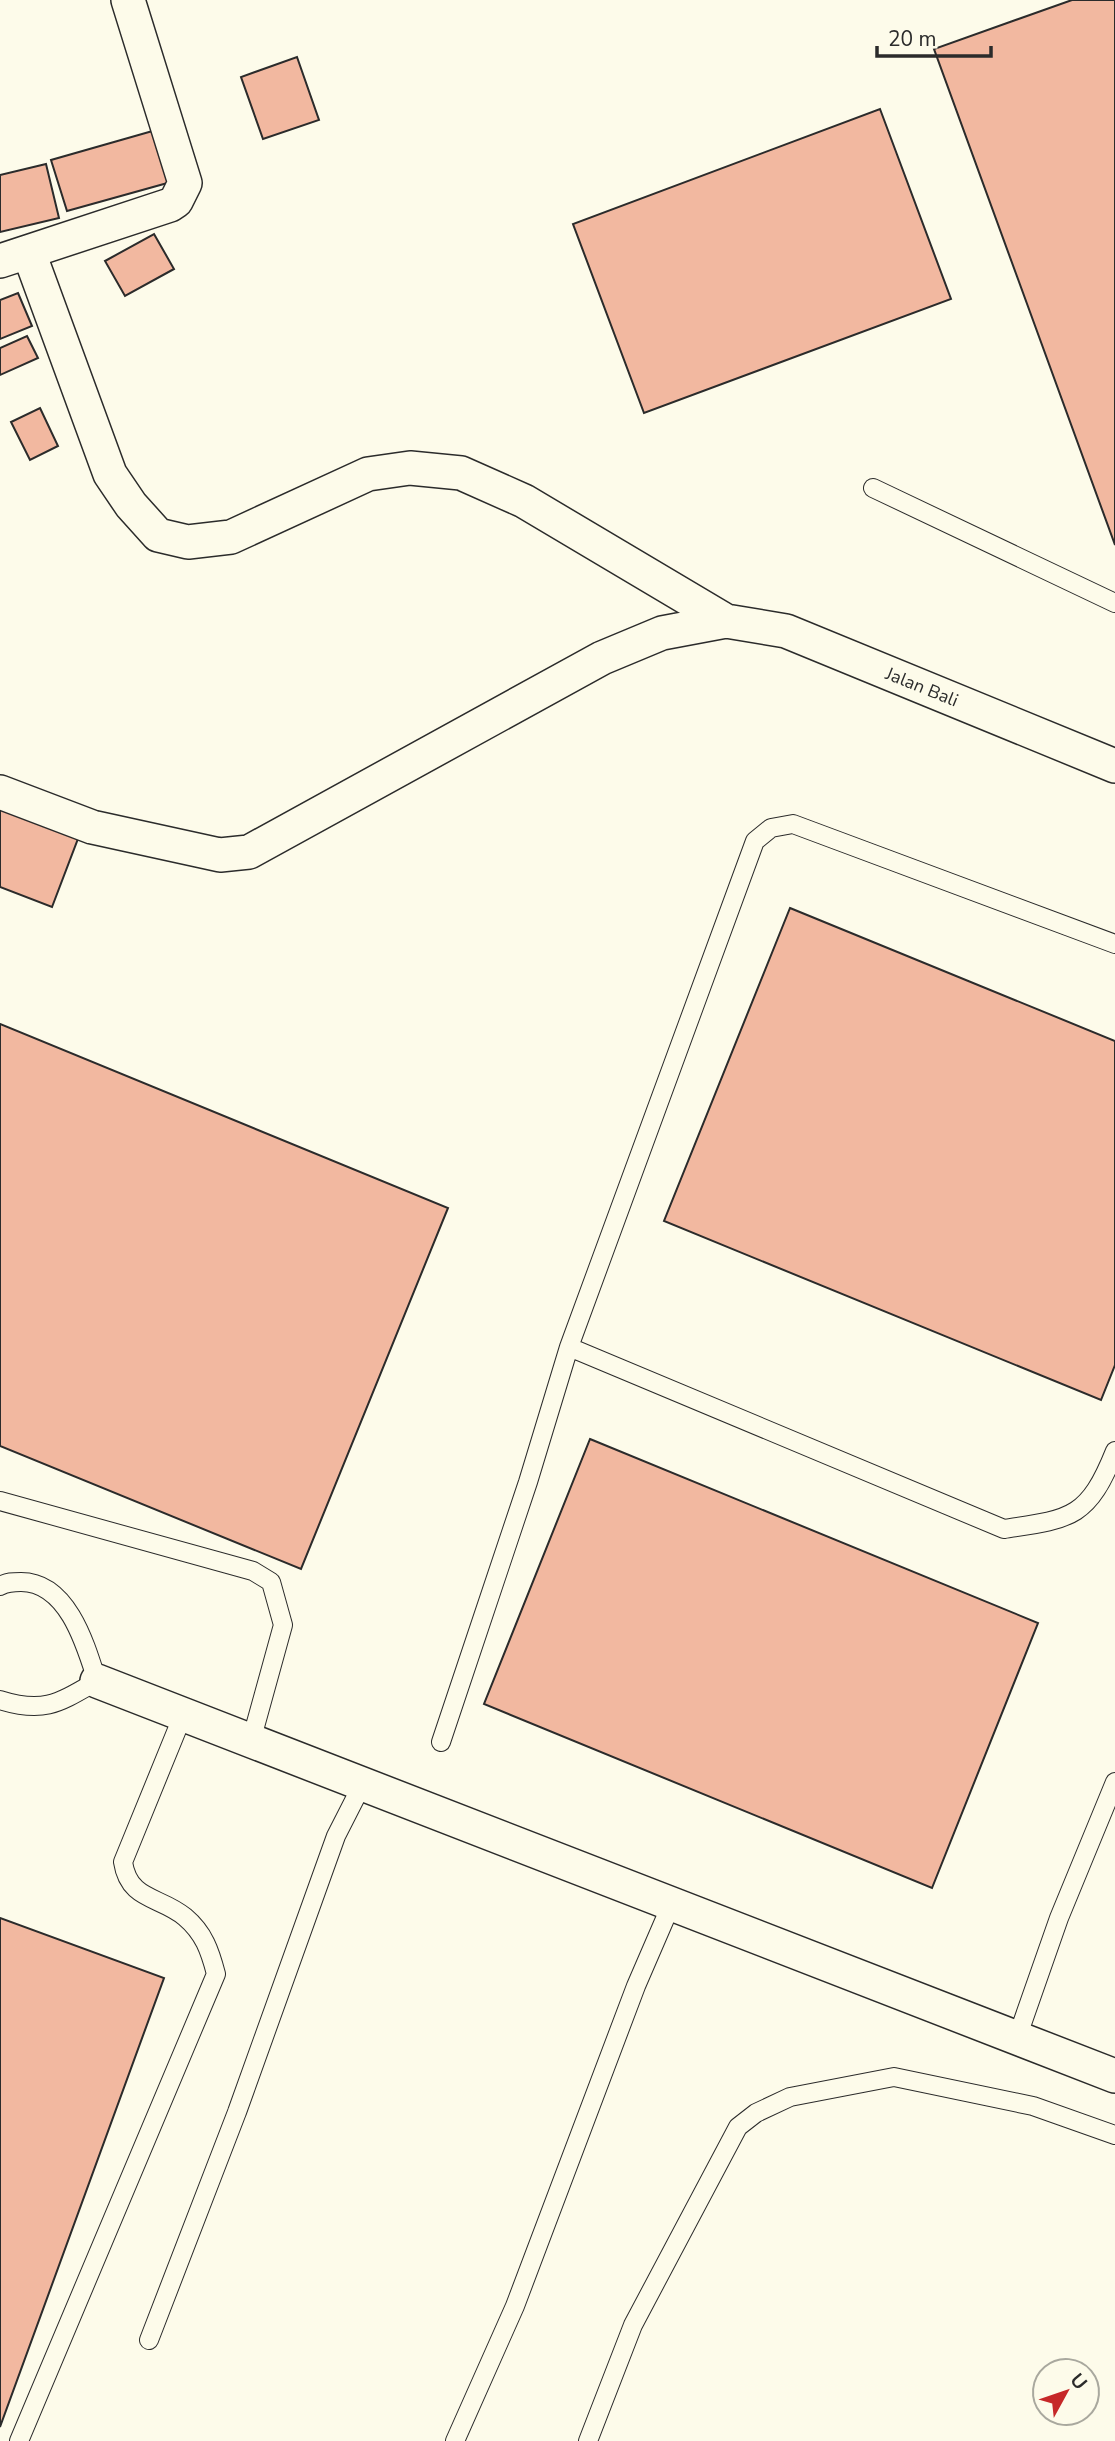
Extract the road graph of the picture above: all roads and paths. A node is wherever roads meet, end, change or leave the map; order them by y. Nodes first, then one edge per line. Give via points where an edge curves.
1 (128, 0) edge
2 (15, 257) edge
3 (873, 488) dead end
4 (1115, 603) edge
5 (726, 621) junction
6 (1115, 766) edge
7 (0, 792) edge
8 (1115, 944) edge
9 (569, 1347) junction
10 (1115, 1451) edge
11 (0, 1502) edge
12 (0, 1586) edge
13 (97, 1681) junction
14 (0, 1700) edge
15 (183, 1715) junction
16 (251, 1741) junction
17 (441, 1742) dead end
18 (1115, 1782) edge
19 (362, 1784) junction
20 (1111, 1805) edge
21 (671, 1905) junction
22 (1017, 2038) junction
23 (1115, 2076) edge
24 (1115, 2135) edge
25 (149, 2340) dead end
26 (19, 2441) edge
27 (455, 2441) edge
28 (588, 2441) edge

1 - 2 street via 185,183 183,189 170,205
2 - 5 street via 110,474 158,535 188,541 232,537 368,474 435,468 461,472 524,501
3 - 4 lane
5 - 6 street, Jalan Bali via 786,631
5 - 7 street via 662,632 602,658 249,852 220,855 92,827
8 - 9 lane via 793,824 771,828 755,841
9 - 10 lane via 1004,1529 1051,1522 1076,1512 1094,1496
9 - 17 lane
11 - 16 lane via 253,1571 271,1582 283,1625
12 - 13 lane via 30,1582 68,1610
13 - 14 lane via 48,1705 25,1708
13 - 15 street
15 - 16 street
15 - 26 lane via 122,1862 135,1890 185,1917 208,1944 216,1974
16 - 19 street
18 - 20 lane
19 - 21 street
19 - 25 lane via 337,1836
20 - 22 lane via 1059,1918
21 - 22 street
21 - 27 lane via 515,2306
22 - 23 street
24 - 28 lane via 1033,2106 894,2077 790,2097 756,2113 738,2127 633,2325

